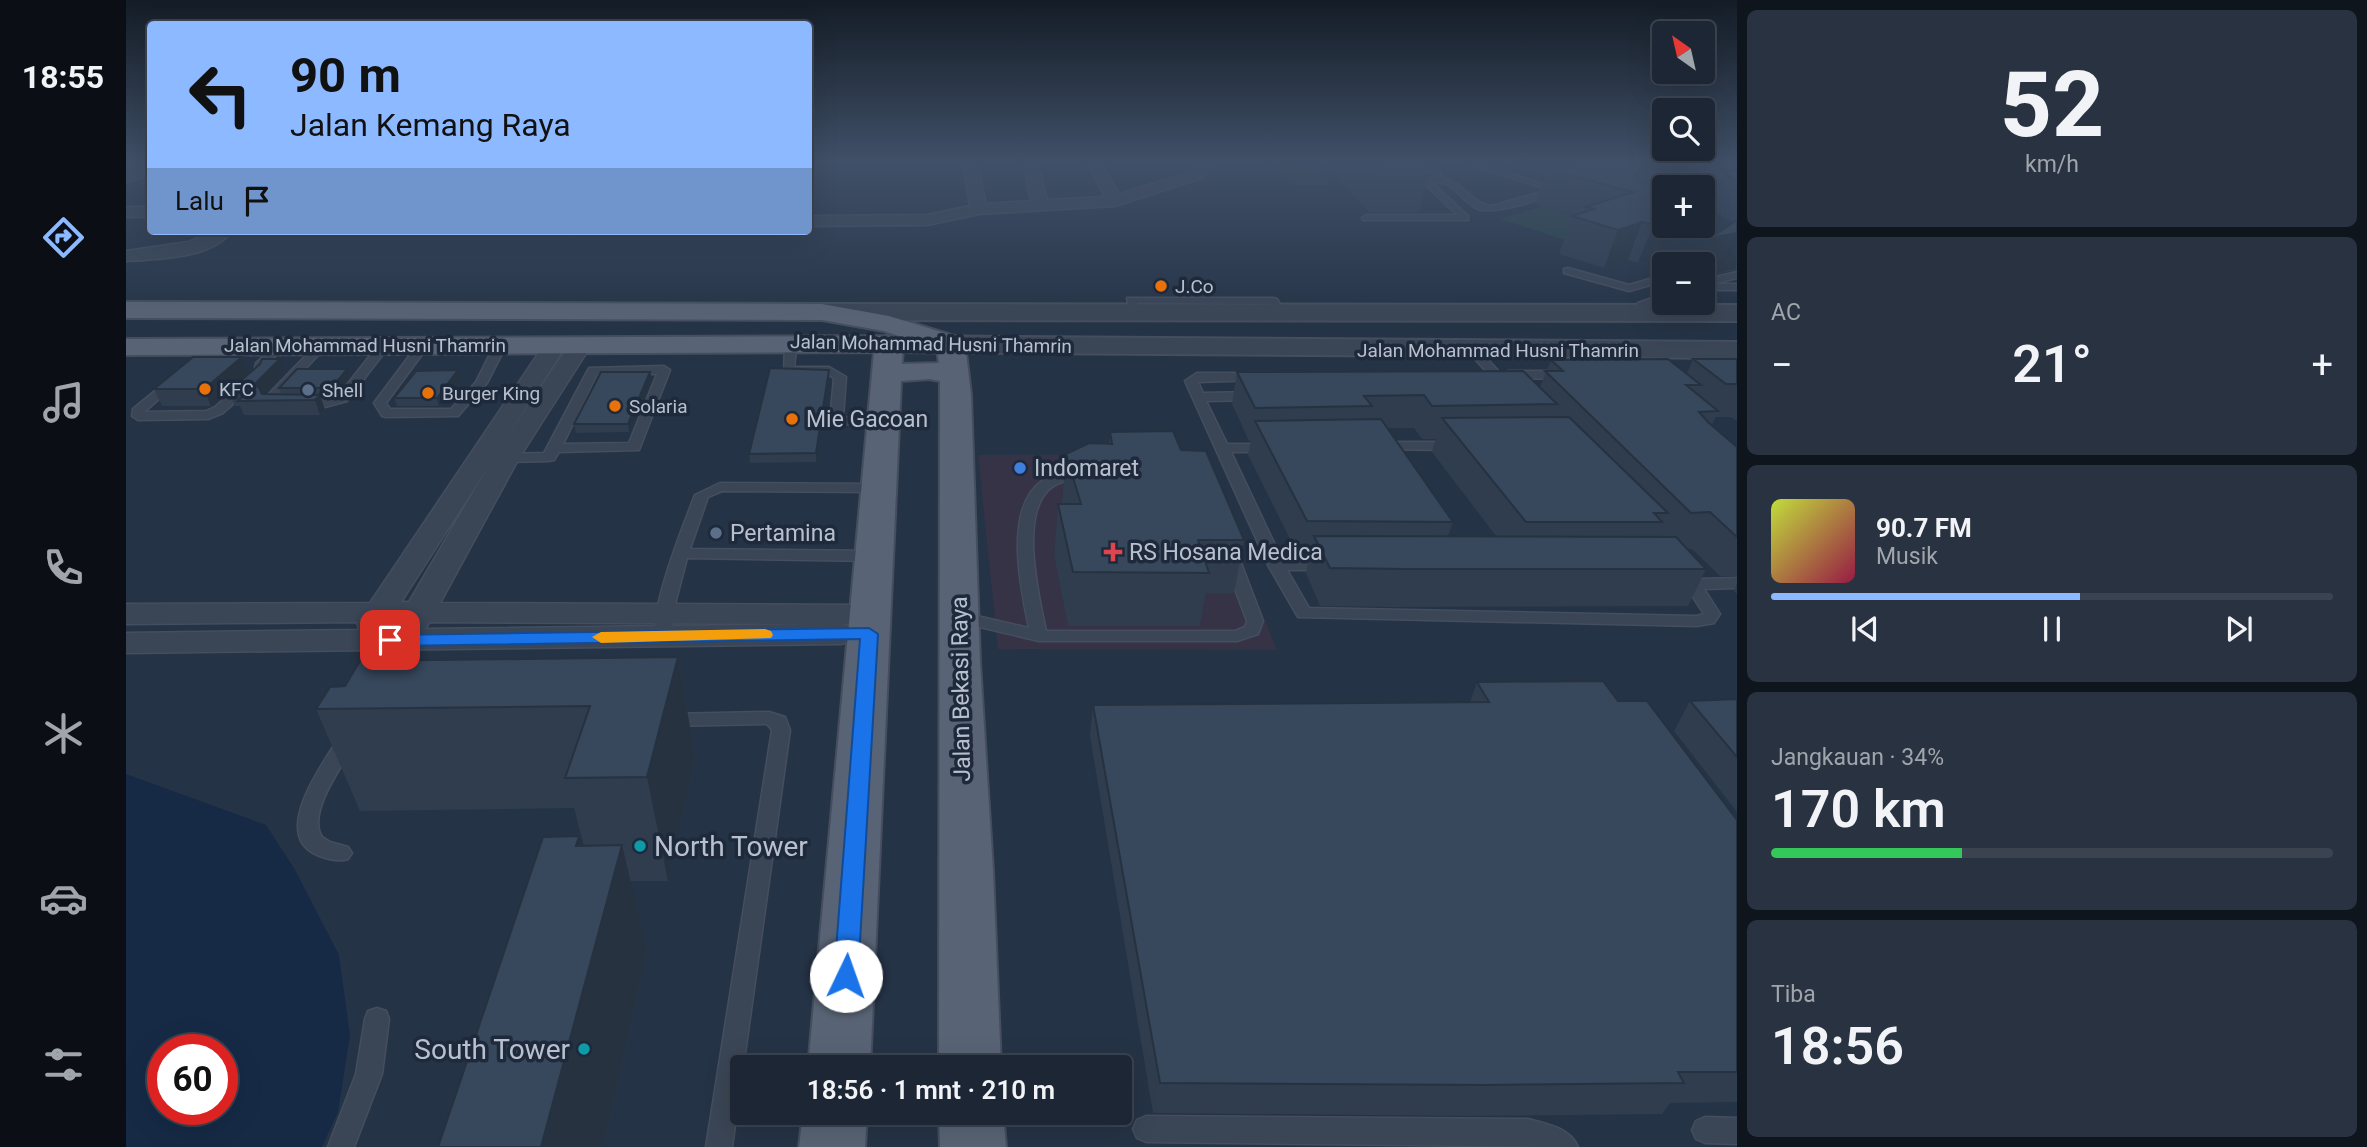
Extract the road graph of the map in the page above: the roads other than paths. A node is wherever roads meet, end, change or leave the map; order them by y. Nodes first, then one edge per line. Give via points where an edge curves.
1 (946, 217) edge
2 (1463, 217) edge
3 (1366, 218) dead end
4 (1451, 218) junction
5 (812, 221) edge
6 (1464, 230) dead end
7 (220, 235) edge
8 (126, 256) edge
9 (1568, 271) dead end
10 (1737, 275) edge
11 (1715, 280) edge
12 (1652, 281) edge
13 (1715, 287) edge
14 (1737, 287) edge
15 (1652, 301) edge
16 (126, 310) edge
17 (794, 312) junction
18 (822, 312) junction
19 (992, 313) junction
20 (1089, 313) junction
21 (1639, 313) junction
22 (1737, 313) edge
23 (784, 342) junction
24 (639, 343) junction
25 (500, 344) junction
26 (568, 344) junction
27 (321, 345) junction
28 (384, 345) junction
29 (423, 345) junction
30 (1082, 346) junction
31 (130, 350) edge
32 (1737, 350) edge
33 (920, 354) junction
34 (269, 355) junction
35 (1484, 367) junction
36 (627, 370) junction
37 (1578, 375) edge
38 (181, 377) edge
39 (1265, 377) edge
40 (1500, 394) edge
41 (1266, 396) edge
42 (1197, 397) junction
43 (884, 422) junction
44 (1471, 445) edge
45 (1288, 447) edge
46 (1366, 447) edge
47 (554, 448) junction
48 (1223, 448) junction
49 (506, 458) junction
50 (1104, 473) edge
51 (878, 488) junction
52 (476, 512) junction
53 (443, 513) junction
54 (1223, 536) edge
55 (680, 553) junction
56 (875, 556) junction
57 (1671, 562) edge
58 (1276, 565) junction
59 (1342, 565) edge
60 (1695, 583) junction
61 (1737, 583) edge
62 (379, 612) junction
63 (420, 612) junction
64 (126, 614) edge
65 (960, 617) junction
66 (871, 624) junction
67 (664, 625) junction
68 (1038, 636) junction
69 (402, 640) junction
70 (361, 641) junction
71 (126, 643) edge
72 (372, 696) edge
73 (647, 720) edge
74 (360, 724) edge
75 (341, 852) dead end
76 (377, 1019) dead end
77 (840, 1055) edge
78 (970, 1055) edge
79 (834, 1125) edge
80 (972, 1125) edge
81 (1146, 1129) dead end
82 (1704, 1130) dead end
83 (1737, 1131) edge
84 (341, 1147) edge
85 (719, 1147) edge
86 (832, 1147) edge
87 (973, 1147) edge
88 (1565, 1147) edge

1 - 5 street
2 - 4 lane
3 - 4 lane
4 - 6 lane
7 - 8 street via 184,247
9 - 12 lane via 1629,288
10 - 11 lane
13 - 14 lane
15 - 21 lane via 1642,305
16 - 17 main road, Jalan Mohammad Husni Thamrin
17 - 18 main road, Jalan Mohammad Husni Thamrin
17 - 23 main road via 803,320 803,329
18 - 19 street, Jalan Mohammad Husni Thamrin
18 - 33 main road via 889,324
19 - 20 street, Jalan Mohammad Husni Thamrin
19 - 33 street
20 - 21 street, Jalan Mohammad Husni Thamrin
20 - 30 street via 1061,318 1051,330 1056,337
21 - 22 street, Jalan Mohammad Husni Thamrin
23 - 24 main road, Jalan Mohammad Husni Thamrin
23 - 33 main road, Jalan Mohammad Husni Thamrin
23 - 43 lane via 788,370 829,371 840,377 836,421
24 - 26 main road, Jalan Mohammad Husni Thamrin
24 - 36 lane
25 - 26 main road, Jalan Mohammad Husni Thamrin
25 - 29 main road, Jalan Mohammad Husni Thamrin
25 - 29 lane via 481,383 454,413 386,413 380,403
26 - 49 street
26 - 53 street
27 - 28 main road, Jalan Mohammad Husni Thamrin
27 - 28 lane via 275,393 272,403 326,403 342,398
27 - 34 main road, Jalan Mohammad Husni Thamrin
28 - 29 main road, Jalan Mohammad Husni Thamrin
30 - 33 street, Jalan Mohammad Husni Thamrin
30 - 35 street, Jalan Mohammad Husni Thamrin
31 - 34 main road, Jalan Mohammad Husni Thamrin
32 - 35 street, Jalan Mohammad Husni Thamrin
33 - 43 main road
33 - 65 main road, Jalan Bekasi Raya
34 - 38 lane via 211,409 152,412 149,409
35 - 37 lane
35 - 40 lane via 1514,394
36 - 47 lane via 593,371
36 - 47 lane via 664,370 634,447
39 - 42 lane via 1197,377 1191,382
41 - 42 lane
42 - 48 lane
43 - 51 main road
44 - 46 lane via 1396,452
45 - 48 lane
47 - 49 lane via 549,457
48 - 58 lane
49 - 52 street
50 - 68 lane via 1066,475 1043,487 1032,502 1026,531
51 - 55 lane via 714,488 702,495
51 - 56 main road
52 - 53 street
52 - 63 street
53 - 62 street
54 - 68 lane via 1255,621 1252,630 1237,636
55 - 56 lane
55 - 67 lane
56 - 66 main road
57 - 60 lane
58 - 59 lane
58 - 60 lane via 1300,608 1309,614 1704,620 1712,614
60 - 61 lane
62 - 63 street
62 - 64 street
62 - 70 street
63 - 67 street
63 - 69 street
65 - 68 lane
65 - 78 main road, Jalan Bekasi Raya
66 - 67 street
66 - 77 main road
67 - 69 street
69 - 70 street
69 - 72 lane
70 - 71 street
73 - 85 lane via 769,718 782,730
74 - 75 lane via 312,801 306,823 314,843
76 - 84 lane via 369,1074
79 - 86 main road
80 - 87 main road
81 - 88 lane via 1528,1132
82 - 83 lane

